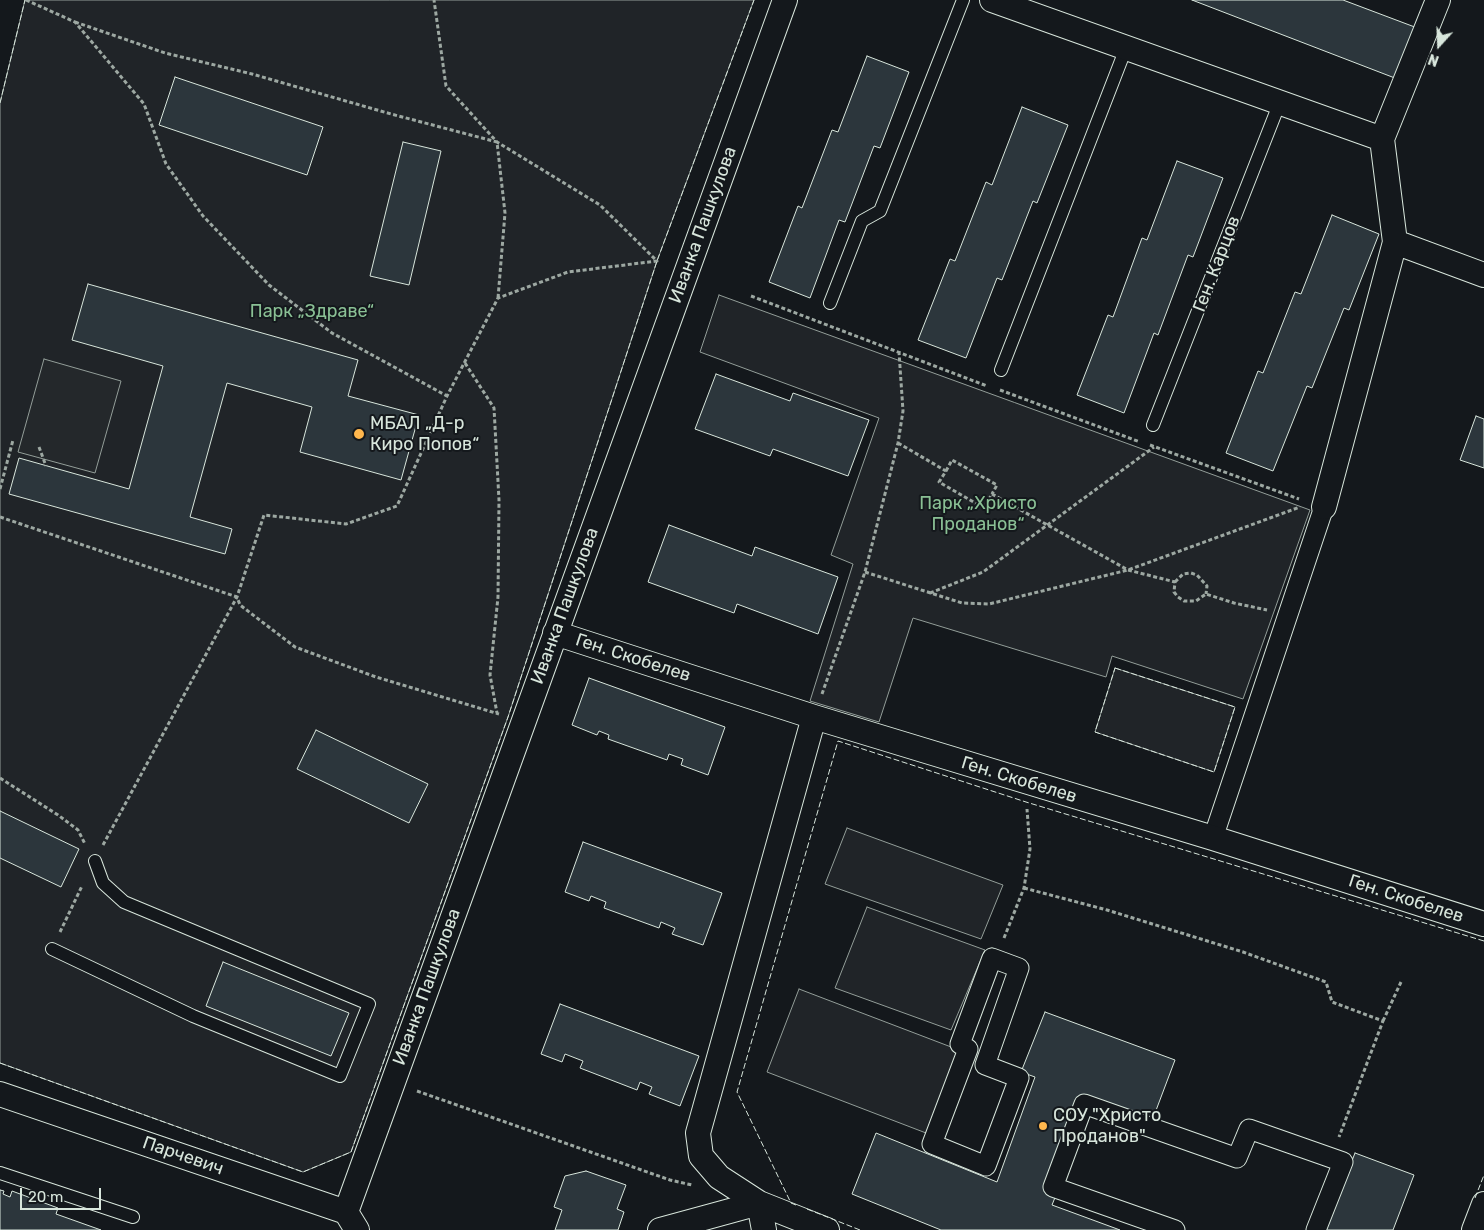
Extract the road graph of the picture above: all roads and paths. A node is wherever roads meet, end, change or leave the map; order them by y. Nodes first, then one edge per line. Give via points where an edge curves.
1 (26, 0) edge
2 (434, 0) edge
3 (784, 0) edge
4 (963, 0) edge
5 (992, 0) edge
6 (1438, 0) edge
7 (75, 22) junction
8 (1126, 48) junction
9 (1280, 102) junction
10 (1382, 138) junction
11 (497, 142) junction
12 (1395, 242) junction
13 (1484, 275) edge
14 (751, 296) dead end
15 (498, 298) junction
16 (830, 302) dead end
17 (899, 352) junction
18 (465, 363) junction
19 (1001, 370) dead end
20 (447, 396) junction
21 (1153, 425) dead end
22 (13, 440) dead end
23 (898, 443) junction
24 (1154, 447) junction
25 (40, 448) dead end
26 (46, 466) dead end
27 (946, 471) junction
28 (0, 488) edge
29 (992, 494) junction
30 (1317, 505) junction
31 (0, 517) edge
32 (1048, 525) junction
33 (1128, 570) junction
34 (865, 572) junction
35 (1175, 582) junction
36 (930, 594) junction
37 (1206, 594) junction
38 (237, 598) junction
39 (1288, 614) junction
40 (555, 633) junction
41 (497, 713) junction
42 (814, 717) junction
43 (523, 722) junction
44 (0, 778) edge
45 (1032, 784) junction
46 (1213, 838) junction
47 (95, 861) junction
48 (1024, 888) junction
49 (1484, 924) edge
50 (52, 949) joint
51 (1005, 963) junction
52 (1401, 982) dead end
53 (1384, 1021) junction
54 (393, 1082) junction
55 (0, 1094) edge
56 (1332, 1158) junction
57 (0, 1173) edge
58 (697, 1187) dead end
59 (759, 1203) junction
60 (1484, 1204) edge
61 (133, 1217) dead end
62 (352, 1221) edge
63 (660, 1230) edge
64 (764, 1230) edge
65 (827, 1230) edge
66 (1175, 1230) edge
67 (1316, 1230) edge
68 (1474, 1230) edge

1 - 7 path
2 - 11 path via 446,86
3 - 40 street, Иванка Пашкулова
4 - 16 lane via 880,212 862,221
5 - 8 street
6 - 10 street
7 - 11 path via 166,53
7 - 20 path via 144,104 166,164 203,216 269,285 332,333
8 - 9 street
8 - 19 lane
9 - 10 street
9 - 21 lane, Ген. Карцов
10 - 12 street
11 - 15 path via 505,213
11 - 15 path via 600,205 658,261 568,272
12 - 13 street
12 - 30 street
14 - 17 path
15 - 18 path
17 - 23 path via 903,411
17 - 24 path
18 - 20 path
18 - 41 path via 494,408 499,500 498,597 490,675
20 - 38 path via 397,506 346,524 264,515
22 - 28 path
23 - 27 path
23 - 34 path
24 - 30 path
24 - 32 path
25 - 26 path
27 - 29 path via 952,460 997,485
27 - 29 path via 939,482 984,508
29 - 32 path
30 - 33 path
30 - 39 street
31 - 38 path
32 - 33 path
32 - 36 path via 983,572
33 - 35 path
33 - 36 path via 989,604 962,603
34 - 36 path
34 - 42 path
35 - 37 path via 1174,592 1184,601 1196,601
35 - 37 path via 1183,574 1192,573 1207,586
37 - 39 path
38 - 41 path via 240,605 295,647 376,678
38 - 47 path
39 - 46 street
40 - 42 street, Ген. Скобелев
40 - 43 street, Иванка Пашкулова
41 - 43 path
42 - 45 street, Ген. Скобелев
42 - 59 street via 698,1133 701,1156 719,1176
43 - 54 street, Иванка Пашкулова
44 - 47 path via 78,830
45 - 46 street, Ген. Скобелев
45 - 48 path via 1026,802 1030,848
46 - 49 street, Ген. Скобелев
47 - 50 path
47 - 50 lane via 103,883 124,902 369,1004 340,1076 193,1016
48 - 51 path via 1004,936
48 - 53 path via 1116,912 1244,952 1326,982 1332,1002
51 - 51 street via 992,958 960,1044 968,1048 932,1144 986,1166 1019,1078 985,1065 1019,968
52 - 53 path
53 - 56 path
54 - 58 path
54 - 62 street, Иванка Пашкулова
55 - 62 street, Парчевич
56 - 66 street via 1249,1129 1237,1158 1084,1104 1053,1187
56 - 67 street via 1343,1162
57 - 61 lane
59 - 63 street
59 - 64 street
59 - 65 street
60 - 68 street

